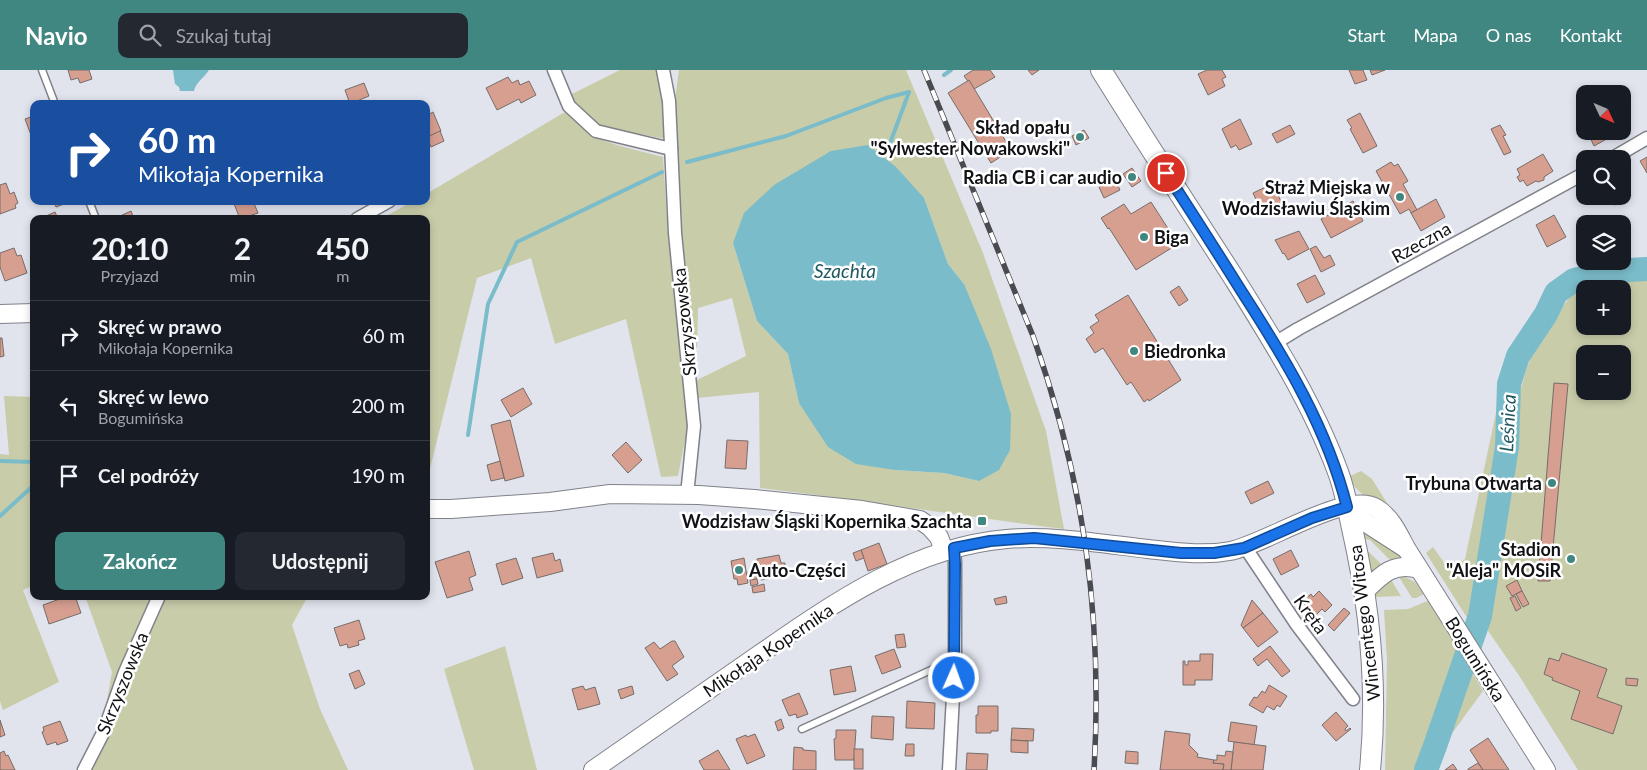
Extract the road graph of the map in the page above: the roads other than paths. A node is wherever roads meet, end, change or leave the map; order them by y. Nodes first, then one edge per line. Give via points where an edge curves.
1 (42, 70) edge
2 (554, 70) edge
3 (663, 70) edge
4 (1101, 70) edge
5 (53, 100) edge
6 (1647, 138) edge
7 (671, 149) junction
8 (1626, 150) edge
9 (1576, 178) edge
10 (382, 205) edge
11 (364, 215) edge
12 (30, 313) edge
13 (0, 314) edge
14 (1275, 343) junction
15 (687, 495) junction
16 (1347, 507) junction
17 (430, 509) edge
18 (1244, 548) junction
19 (949, 550) junction
20 (1419, 569) junction
21 (1364, 592) junction
22 (157, 600) edge
23 (955, 659) junction
24 (1352, 699) dead end
25 (802, 729) dead end
26 (84, 770) edge
27 (593, 770) edge
28 (949, 770) edge
29 (1370, 770) edge
30 (1546, 770) edge

1 - 5 lane
2 - 7 street via 569,106 596,131
3 - 7 street, Skrzyszowska via 669,102
4 - 14 main road
6 - 8 street
7 - 15 street, Skrzyszowska via 675,233 694,426
9 - 14 street, Rzeczna
10 - 11 street
12 - 13 street
14 - 16 main road via 1315,418 1338,473
15 - 17 street via 610,494 550,502
15 - 19 street via 854,509 920,520
16 - 18 street, Mikołaja Kopernika via 1312,518
16 - 20 street, Bogumińska via 1406,548
16 - 21 main road, Wincentego Witosa
18 - 19 street, Mikołaja Kopernika via 1193,554 1022,538
18 - 24 street, Kręta
19 - 23 street via 955,564
19 - 27 street, Mikołaja Kopernika via 872,583 830,607
20 - 21 street via 1406,566 1381,574
20 - 30 street, Bogumińska
21 - 29 main road, Wincentego Witosa via 1374,683
22 - 26 street, Skrzyszowska via 125,672 104,731
23 - 25 lane
23 - 28 street

